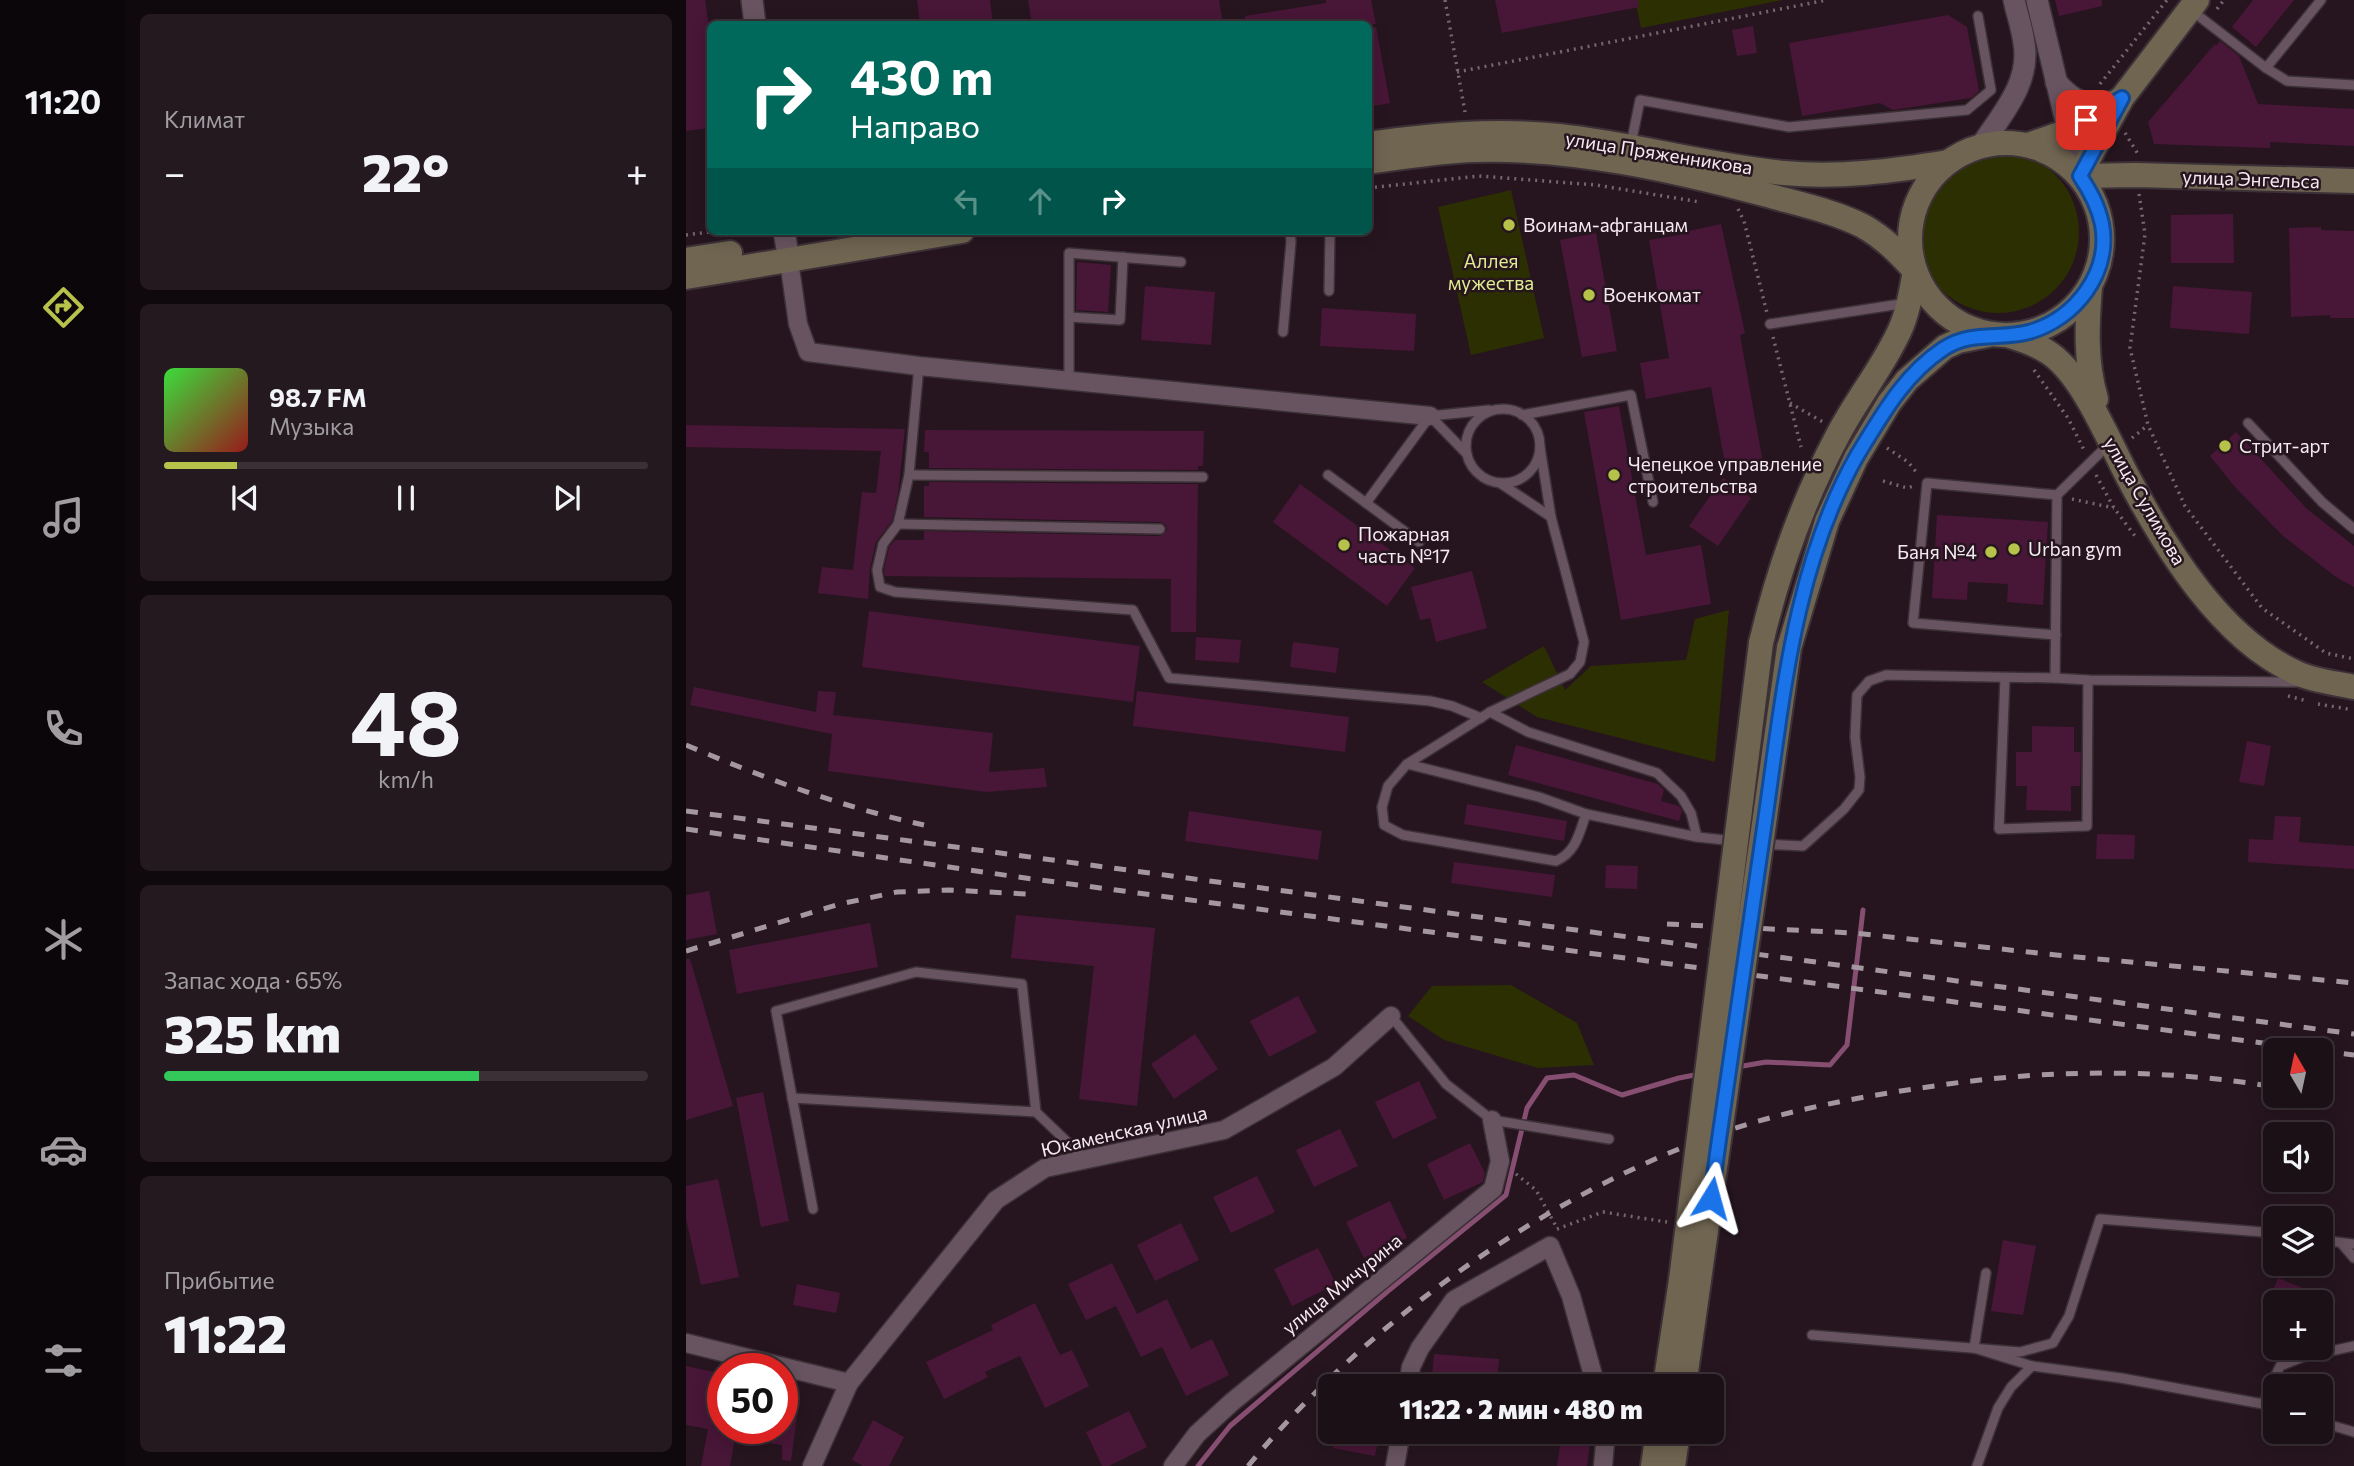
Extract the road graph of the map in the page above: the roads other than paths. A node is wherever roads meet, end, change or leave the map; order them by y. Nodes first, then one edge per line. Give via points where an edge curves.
1 (752, 0) edge
2 (2014, 0) edge
3 (2037, 0) edge
4 (2321, 0) edge
5 (2190, 8) edge
6 (1978, 16) dead end
7 (755, 21) edge
8 (2266, 68) junction
9 (2056, 82) junction
10 (2354, 85) edge
11 (2122, 98) junction
12 (2068, 131) junction
13 (1372, 143) edge
14 (2028, 145) junction
15 (1981, 146) junction
16 (1629, 156) junction
17 (1372, 162) edge
18 (1948, 162) junction
19 (2080, 176) junction
20 (2141, 177) junction
21 (2354, 181) edge
22 (2102, 230) junction
23 (844, 235) edge
24 (915, 235) edge
25 (1290, 235) edge
26 (1330, 235) edge
27 (787, 246) edge
28 (1123, 257) junction
29 (686, 260) edge
30 (1181, 262) dead end
31 (1915, 271) junction
32 (686, 277) edge
33 (2090, 286) junction
34 (1329, 291) dead end
35 (1909, 302) junction
36 (1069, 317) junction
37 (1770, 324) road end
38 (1283, 332) dead end
39 (1999, 335) junction
40 (919, 366) junction
41 (1069, 381) junction
42 (1498, 410) junction
43 (1522, 415) junction
44 (1430, 416) junction
45 (2248, 423) dead end
46 (2107, 437) junction
47 (1540, 447) junction
48 (1467, 454) junction
49 (909, 475) junction
50 (1328, 475) dead end
51 (1202, 477) dead end
52 (1500, 483) junction
53 (2057, 495) junction
54 (1653, 502) dead end
55 (1366, 503) junction
56 (1551, 517) junction
57 (898, 524) junction
58 (1160, 529) dead end
59 (2354, 529) edge
60 (1419, 542) dead end
61 (2056, 635) junction
62 (2006, 678) junction
63 (2055, 678) junction
64 (2088, 680) junction
65 (2345, 685) edge
66 (1486, 715) junction
67 (1407, 764) junction
68 (1586, 814) junction
69 (1697, 837) junction
70 (1391, 1016) joint
71 (792, 1098) junction
72 (1036, 1112) junction
73 (1492, 1120) junction
74 (1609, 1139) dead end
75 (1085, 1160) junction
76 (813, 1209) dead end
77 (2263, 1232) edge
78 (2333, 1242) edge
79 (2342, 1244) junction
80 (2354, 1244) edge
81 (2354, 1258) edge
82 (1986, 1273) dead end
83 (1690, 1280) junction
84 (1812, 1335) dead end
85 (686, 1343) edge
86 (2354, 1346) edge
87 (1974, 1348) junction
88 (2032, 1366) junction
89 (1410, 1374) edge
90 (1593, 1374) edge
91 (1668, 1374) edge
92 (1685, 1374) edge
93 (2276, 1374) edge
94 (849, 1383) junction
95 (2263, 1404) edge
96 (2333, 1426) edge
97 (2354, 1432) edge
98 (1399, 1444) edge
99 (1605, 1444) edge
100 (1656, 1444) edge
101 (1676, 1444) edge
102 (812, 1466) edge
103 (1173, 1466) edge
104 (1395, 1466) edge
105 (1603, 1466) edge
106 (1653, 1466) edge
107 (1673, 1466) edge
108 (1977, 1466) edge

1 - 7 street
2 - 15 street via 2025,66 2020,85
3 - 9 street
4 - 8 lane
5 - 8 lane
5 - 11 main road
6 - 16 lane via 1991,90 1967,110 1788,127 1640,100
8 - 10 lane via 2287,81
9 - 11 street via 2071,98 2087,105
9 - 12 street
11 - 12 main road
11 - 19 main road
12 - 14 main road
12 - 19 street
13 - 16 main road, улица Пряженникова via 1443,134 1558,136
14 - 15 main road
14 - 19 main road via 2059,158
15 - 18 main road
16 - 17 main road, улица Пряженникова via 1474,150
16 - 18 main road, улица Пряженникова via 1787,173 1841,174
16 - 31 main road, улица Пряженникова via 1818,209 1861,226 1894,248
18 - 31 main road via 1929,181 1916,204 1910,234
19 - 20 main road, улица Энгельса
19 - 22 main road via 2095,199
20 - 21 main road, улица Энгельса
20 - 22 main road via 2111,198
22 - 33 main road via 2102,250
23 - 27 main road
24 - 27 main road
25 - 38 lane
26 - 34 lane
27 - 29 main road
27 - 32 main road
27 - 40 street via 798,324 808,352
28 - 30 lane
28 - 36 lane via 1120,320
28 - 36 lane via 1069,253
31 - 35 main road
31 - 39 main road via 1935,303 1952,319
33 - 39 main road via 2056,322 2029,332
33 - 46 main road, улица Сулимова via 2086,330 2089,376
35 - 37 lane
35 - 83 main road, bridge via 1899,331 1839,433 1806,504 1761,643
36 - 41 lane
39 - 46 main road, улица Сулимова via 2046,351 2060,361 2074,376
39 - 83 main road, bridge via 1972,337 1945,347 1907,380 1856,458 1827,521 1789,648
40 - 41 street
40 - 49 lane
41 - 44 street
42 - 43 lane
42 - 44 lane
42 - 48 lane via 1476,421 1469,431
43 - 47 lane via 1532,423
43 - 54 lane via 1630,395
44 - 48 lane
44 - 55 lane
45 - 59 lane via 2313,493
46 - 53 lane
46 - 65 main road, улица Сулимова via 2173,552 2228,621 2262,654 2299,674
47 - 52 lane via 1538,459 1523,478
47 - 56 lane
48 - 52 lane via 1479,474
49 - 51 lane
49 - 57 lane
50 - 55 lane
52 - 56 lane
53 - 61 lane
53 - 61 lane via 1927,483 1913,623
55 - 60 lane
56 - 66 lane via 1584,642 1580,662 1570,674
57 - 58 lane
57 - 66 lane via 883,544 877,570 880,586 895,592 1133,610 1169,678 1430,701
61 - 63 lane
62 - 63 lane
62 - 64 lane via 1999,830 2087,826
62 - 69 lane via 1886,675 1869,681 1857,695 1859,790 1844,809 1803,846
63 - 64 lane
64 - 65 lane
66 - 67 lane
66 - 69 lane via 1657,773 1681,796
67 - 68 lane via 1539,797
67 - 68 lane via 1388,786 1382,807 1384,825 1403,835 1556,861 1568,856
68 - 69 lane
70 - 73 lane via 1446,1084
70 - 75 street, Юкаменская улица via 1334,1067 1224,1130
71 - 72 lane
71 - 72 lane via 776,1011 916,972 1022,984
71 - 76 lane
72 - 75 lane
73 - 74 lane
73 - 103 street, улица Мичурина via 1500,1161 1493,1188 1232,1402 1197,1434
75 - 94 street, Юкаменская улица via 1045,1168 996,1200
77 - 87 lane via 2100,1219 2069,1316 2053,1343 2020,1352
78 - 79 lane
79 - 80 lane
79 - 81 lane
82 - 87 lane
83 - 91 main road
83 - 92 main road
84 - 87 lane
85 - 94 street
86 - 93 lane via 2280,1366
87 - 88 lane
88 - 95 lane
88 - 108 lane via 1998,1408
89 - 90 street via 1454,1300 1553,1237
94 - 102 street, Юкаменская улица
96 - 97 lane
98 - 104 street
99 - 105 street
100 - 106 main road
101 - 107 main road

